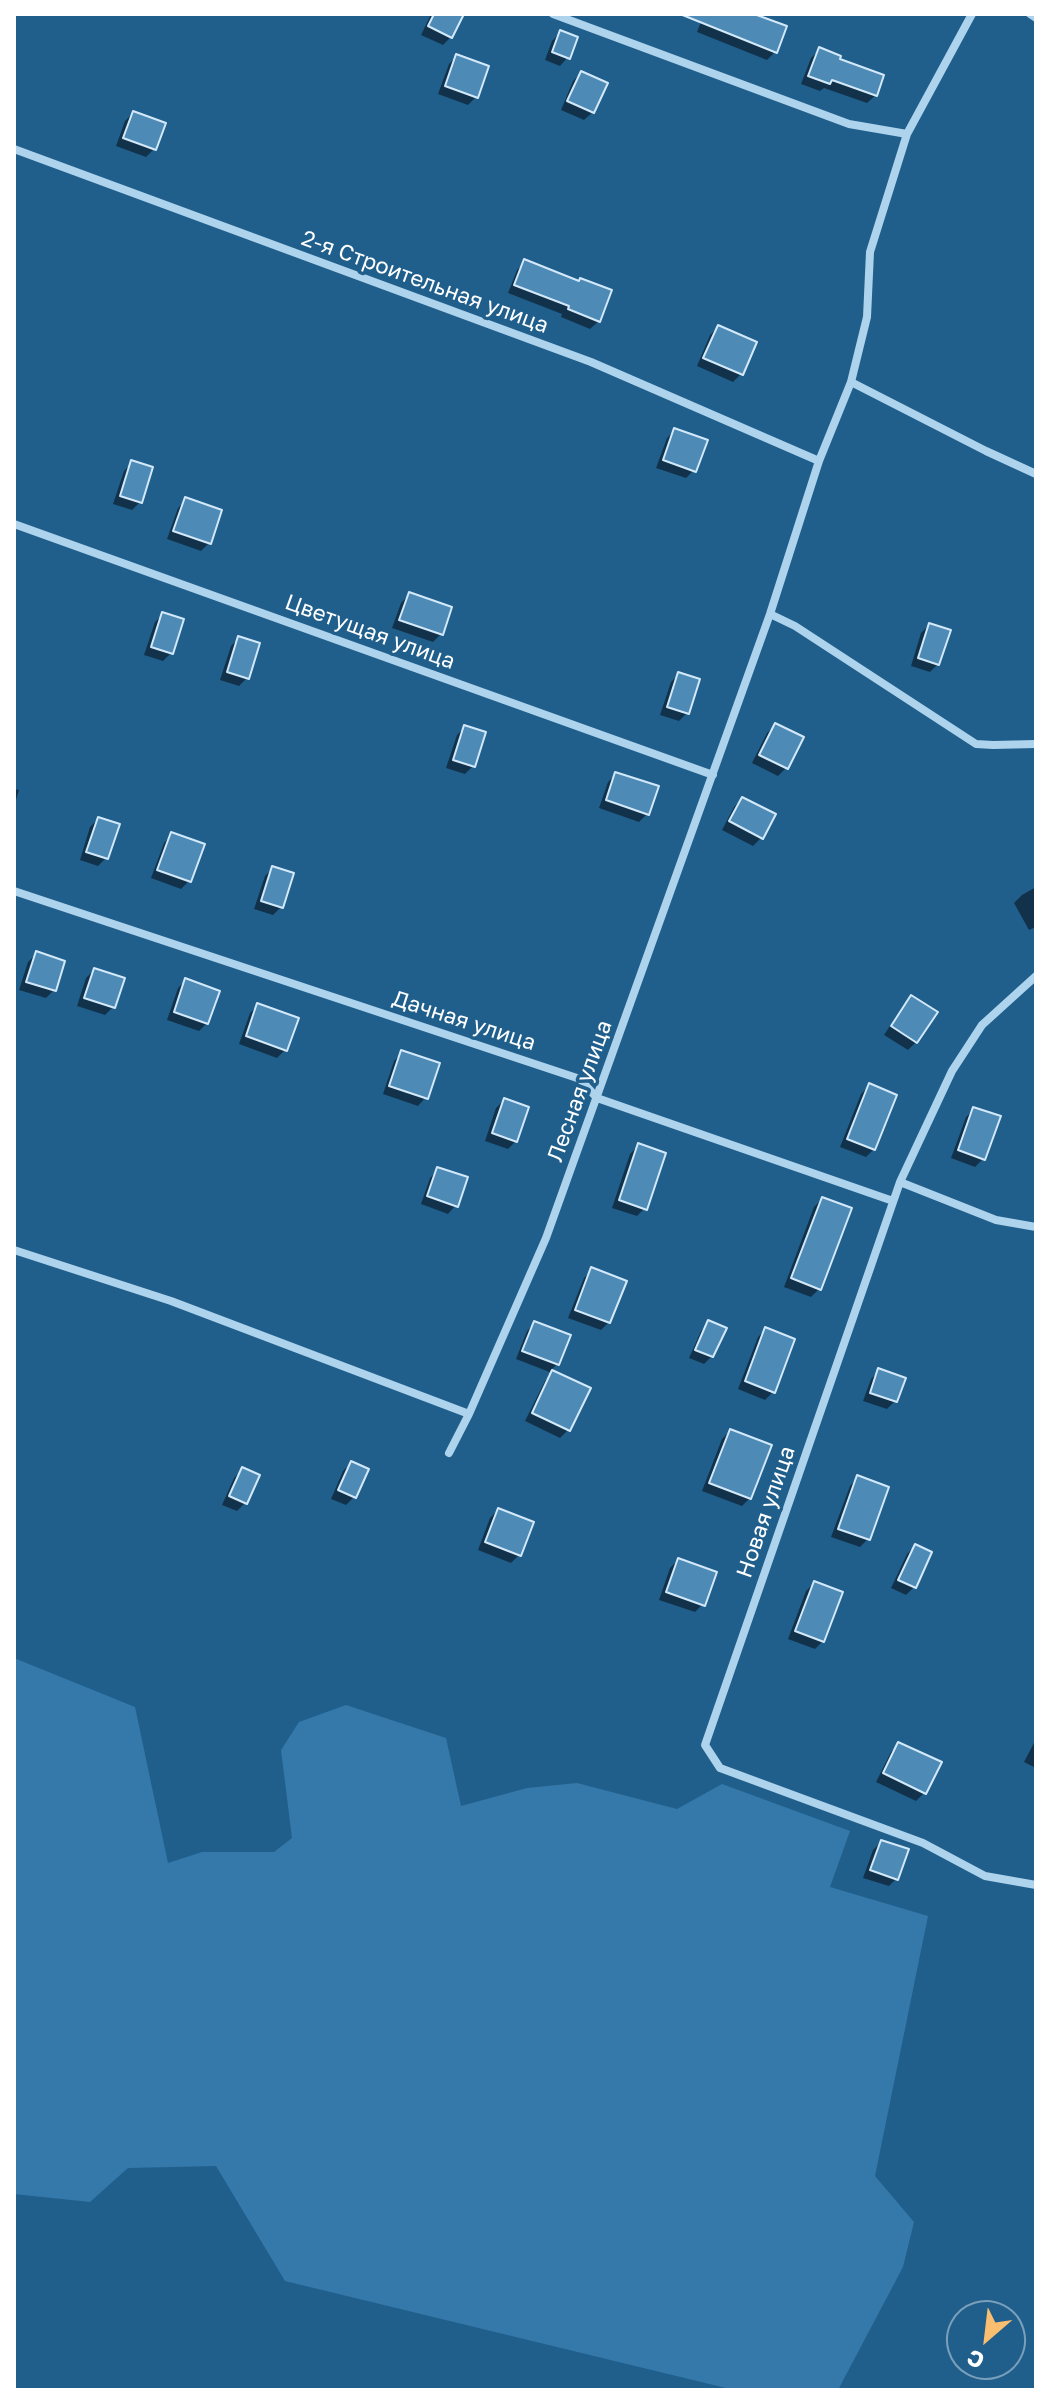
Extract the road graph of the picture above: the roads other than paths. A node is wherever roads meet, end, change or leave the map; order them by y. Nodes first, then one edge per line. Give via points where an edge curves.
1 (553, 14) edge
2 (972, 14) edge
3 (1030, 14) edge
4 (1036, 18) edge
5 (907, 134) junction
6 (14, 149) edge
7 (851, 382) junction
8 (819, 461) junction
9 (1036, 474) edge
10 (14, 524) edge
11 (770, 614) junction
12 (1036, 744) edge
13 (713, 775) junction
14 (14, 891) edge
15 (1036, 976) edge
16 (597, 1098) junction
17 (900, 1182) junction
18 (893, 1201) junction
19 (1036, 1227) edge
20 (14, 1250) edge
21 (469, 1414) junction
22 (449, 1453) dead end
23 (1036, 1885) edge

1 - 5 street via 849,124
2 - 5 street, Лесная улица
3 - 4 street
5 - 7 street, Лесная улица via 870,252 867,317
6 - 8 street, 2-я Строительная улица via 591,362
7 - 8 street, Лесная улица
7 - 9 street
8 - 11 street, Лесная улица
10 - 13 street, Цветущая улица
11 - 12 street via 976,744
11 - 13 street, Лесная улица
13 - 16 street, Лесная улица
14 - 16 street, Дачная улица via 580,1079
15 - 17 street via 982,1025 952,1071
16 - 18 street, Дачная улица
16 - 21 street, Лесная улица via 546,1238
17 - 18 street
17 - 19 street via 996,1220
18 - 23 street, Новая улица via 705,1745 720,1768 923,1843 985,1876
20 - 21 street via 171,1301
21 - 22 street, Лесная улица

